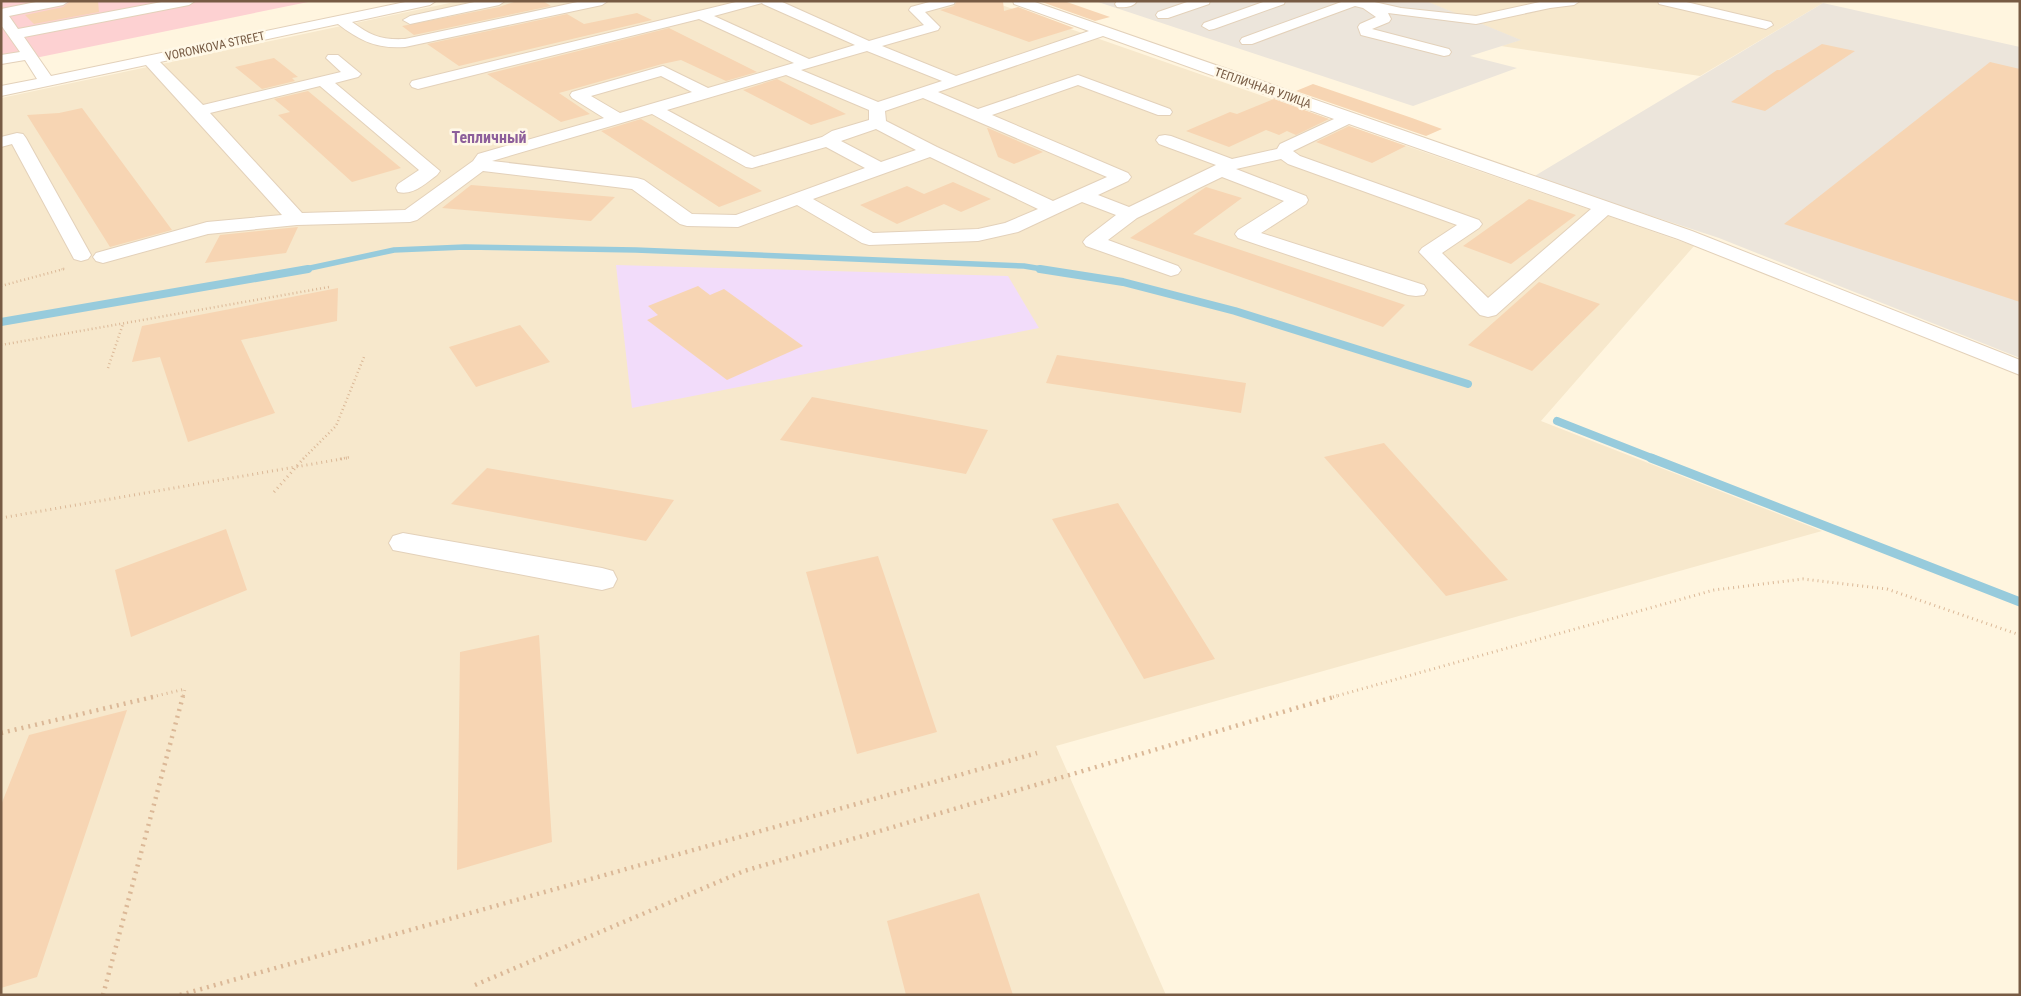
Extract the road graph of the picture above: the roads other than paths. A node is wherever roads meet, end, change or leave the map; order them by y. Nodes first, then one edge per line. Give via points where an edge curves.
1 (63, 1) edge
2 (189, 1) edge
3 (430, 1) edge
4 (499, 1) edge
5 (602, 1) edge
6 (757, 1) edge
7 (768, 1) edge
8 (949, 1) edge
9 (1019, 1) edge
10 (1204, 1) edge
11 (1279, 1) edge
12 (1574, 1) edge
13 (1664, 1) edge
14 (1355, 3) edge
15 (568, 4) edge
16 (1, 13) edge
17 (701, 15) junction
18 (1163, 15) dead end
19 (591, 16) dead end
20 (341, 20) junction
21 (395, 24) dead end
22 (607, 25) dead end
23 (1766, 25) dead end
24 (1209, 26) dead end
25 (376, 28) dead end
26 (357, 32) junction
27 (1102, 32) junction
28 (624, 33) junction
29 (16, 34) junction
30 (1247, 41) dead end
31 (866, 45) junction
32 (1444, 52) dead end
33 (30, 55) junction
34 (333, 58) dead end
35 (1, 60) edge
36 (150, 60) junction
37 (806, 63) junction
38 (785, 69) junction
39 (323, 81) junction
40 (956, 81) junction
41 (47, 82) junction
42 (418, 84) dead end
43 (1, 91) edge
44 (706, 93) junction
45 (926, 93) junction
46 (654, 109) junction
47 (199, 111) junction
48 (1164, 112) dead end
49 (977, 115) junction
50 (878, 116) junction
51 (1348, 118) junction
52 (618, 119) junction
53 (1165, 140) dead end
54 (828, 141) junction
55 (1, 142) edge
56 (932, 151) junction
57 (1284, 153) junction
58 (479, 165) junction
59 (1226, 167) junction
60 (880, 169) junction
61 (1509, 174) junction
62 (405, 188) dead end
63 (1083, 196) junction
64 (798, 198) junction
65 (1605, 207) junction
66 (1054, 209) junction
67 (1130, 214) junction
68 (297, 219) junction
69 (1686, 235) junction
70 (81, 255) dead end
71 (103, 258) road end
72 (1171, 270) dead end
73 (1416, 290) dead end
74 (2020, 368) edge
75 (403, 543) dead end
76 (602, 579) dead end

1 - 16 street
2 - 29 street
3 - 20 street, VORONKOVA STREET
4 - 21 street
5 - 15 street
6 - 17 street
7 - 31 street
8 - 31 street via 916,10 933,27
9 - 27 street, ТЕПЛИЧНАЯ УЛИЦА
10 - 18 street
11 - 24 street
12 - 14 street via 1476,20 1401,12
13 - 23 street
14 - 30 street
14 - 32 street via 1381,13 1384,19 1365,27 1366,32
15 - 19 street
15 - 26 street via 405,43 386,45
16 - 29 street
17 - 28 street
17 - 37 street
20 - 26 street
20 - 36 street, VORONKOVA STREET
22 - 28 street
25 - 26 street
27 - 40 street
27 - 51 street, ТЕПЛИЧНАЯ УЛИЦА
28 - 42 street
29 - 33 street
31 - 37 street
31 - 40 street
33 - 35 street
33 - 41 street
34 - 39 street via 353,74
36 - 41 street, VORONKOVA STREET
36 - 47 street
37 - 38 street
38 - 44 street
38 - 50 street
39 - 47 street
39 - 62 street via 431,171
40 - 45 street
41 - 43 street, VORONKOVA STREET
44 - 46 street
44 - 52 street via 664,71 578,95
45 - 49 street
45 - 50 street
46 - 52 street
46 - 54 street via 752,163
47 - 68 street
48 - 49 street via 1078,80
49 - 63 street via 1122,177
50 - 54 street
50 - 56 street
51 - 57 street via 1286,148
51 - 61 street, ТЕПЛИЧНАЯ УЛИЦА
52 - 58 street via 484,158
53 - 59 street
54 - 60 street
55 - 70 street via 17,138
56 - 60 street
56 - 66 street
57 - 59 street
57 - 65 street via 1294,160 1472,224 1429,252 1488,310
58 - 64 street via 637,184 687,220 738,221
58 - 68 street via 410,216
59 - 67 street
59 - 73 street via 1299,200 1245,234
60 - 64 street
61 - 65 street, ТЕПЛИЧНАЯ УЛИЦА
61 - 69 street, ТЕПЛИЧНАЯ УЛИЦА via 1564,175 1695,220 1695,226
63 - 66 street
63 - 67 street
64 - 66 street via 869,238 978,235 1011,228
65 - 69 street, ТЕПЛИЧНАЯ УЛИЦА
67 - 72 street via 1093,242
68 - 71 street via 207,228
69 - 74 street
75 - 76 street

